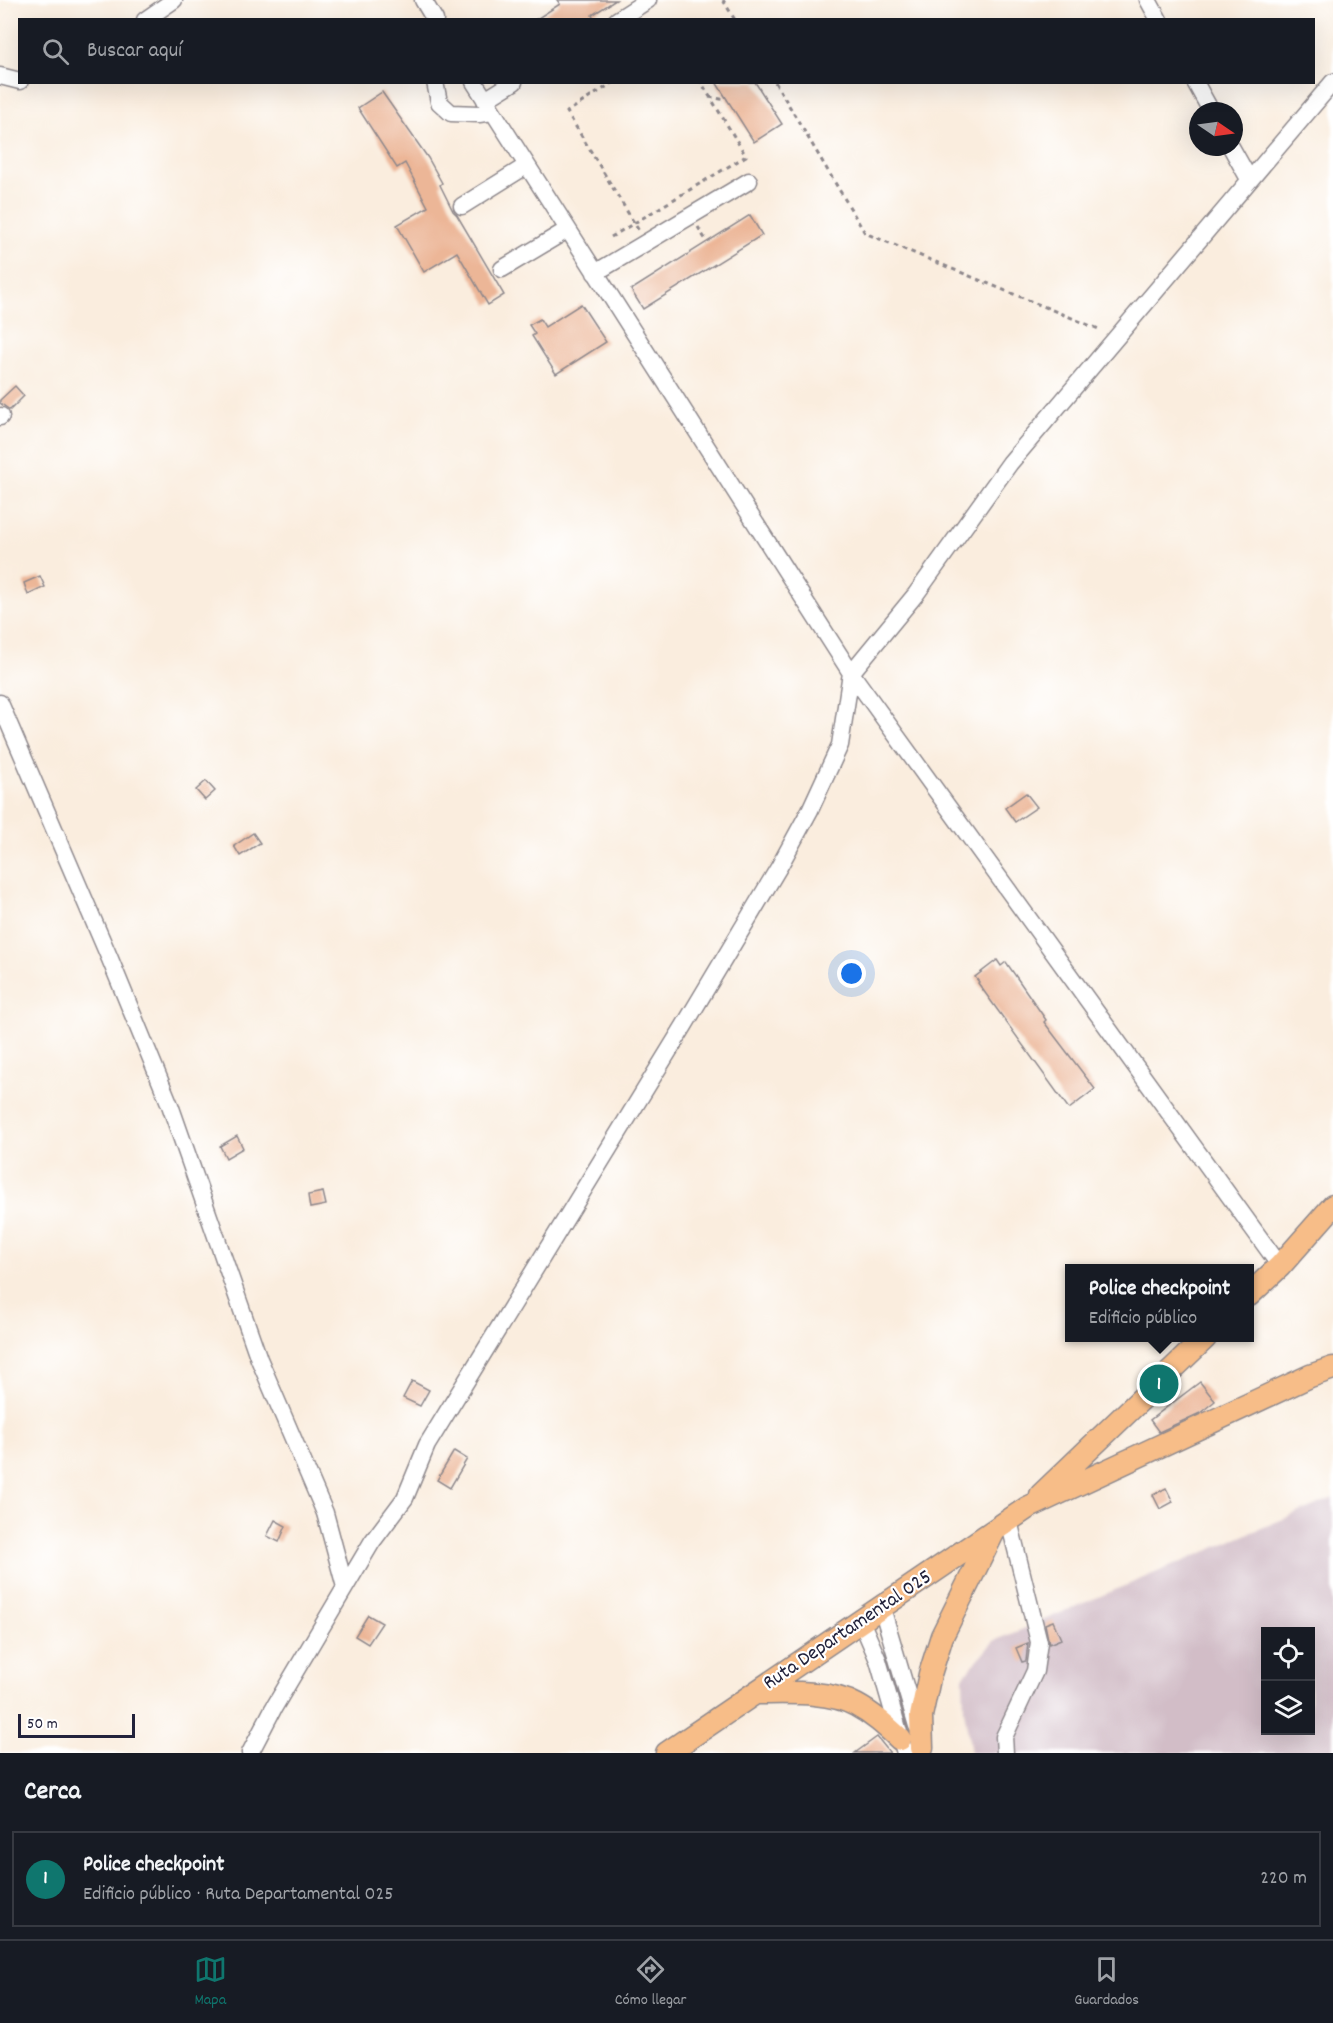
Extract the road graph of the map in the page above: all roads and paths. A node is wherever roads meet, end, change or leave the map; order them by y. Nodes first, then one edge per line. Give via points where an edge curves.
1 (174, 0) edge
2 (648, 0) edge
3 (723, 0) edge
4 (1148, 0) edge
5 (148, 18) edge
6 (620, 18) edge
7 (734, 18) edge
8 (1158, 18) edge
9 (0, 76) edge
10 (18, 80) edge
11 (1333, 82) edge
12 (435, 84) edge
13 (475, 84) edge
14 (512, 84) edge
15 (611, 84) edge
16 (702, 84) edge
17 (776, 84) edge
18 (1196, 84) edge
19 (709, 97) junction
20 (727, 100) dead end
21 (1206, 102) edge
22 (488, 106) junction
23 (1237, 156) edge
24 (526, 166) junction
25 (1249, 178) junction
26 (749, 181) dead end
27 (462, 206) dead end
28 (634, 223) junction
29 (567, 230) junction
30 (610, 237) dead end
31 (502, 269) dead end
32 (595, 273) junction
33 (1117, 336) junction
34 (851, 673) junction
35 (0, 703) edge
36 (1333, 1206) edge
37 (1280, 1266) junction
38 (1254, 1290) edge
39 (1201, 1342) edge
40 (1333, 1368) edge
41 (1011, 1520) junction
42 (345, 1587) junction
43 (882, 1608) junction
44 (862, 1623) junction
45 (756, 1693) junction
46 (913, 1748) edge
47 (250, 1753) edge
48 (668, 1753) edge
49 (1005, 1753) edge

1 - 5 street
2 - 6 street
3 - 7 path
4 - 8 street
9 - 10 street
11 - 25 street
12 - 22 street via 439,102 451,113 479,114
13 - 22 street
14 - 22 street
15 - 28 path via 567,112
16 - 19 path
17 - 33 path via 865,233
18 - 21 street
19 - 20 path
19 - 28 path via 746,156
22 - 24 street
23 - 25 street
24 - 27 street
24 - 29 street
25 - 33 street
26 - 32 street
28 - 30 path
29 - 31 street
29 - 32 street
32 - 34 street
33 - 34 street via 1010,463 916,594
34 - 37 street
34 - 42 street via 840,745 795,838 427,1445 405,1498
35 - 42 street via 170,1105 259,1359 325,1513
36 - 37 highway
37 - 38 highway
39 - 41 highway, Ruta Departamental 025
40 - 41 highway, Ruta Departamental 025
41 - 43 highway, Ruta Departamental 025
41 - 46 highway via 942,1636
41 - 49 street via 1040,1642 1035,1671 1004,1737
42 - 47 street
43 - 44 highway, Ruta Departamental 025
43 - 46 street
44 - 45 highway, Ruta Departamental 025
44 - 46 street
45 - 46 highway via 800,1693 854,1704
45 - 48 highway, Ruta Departamental 025

